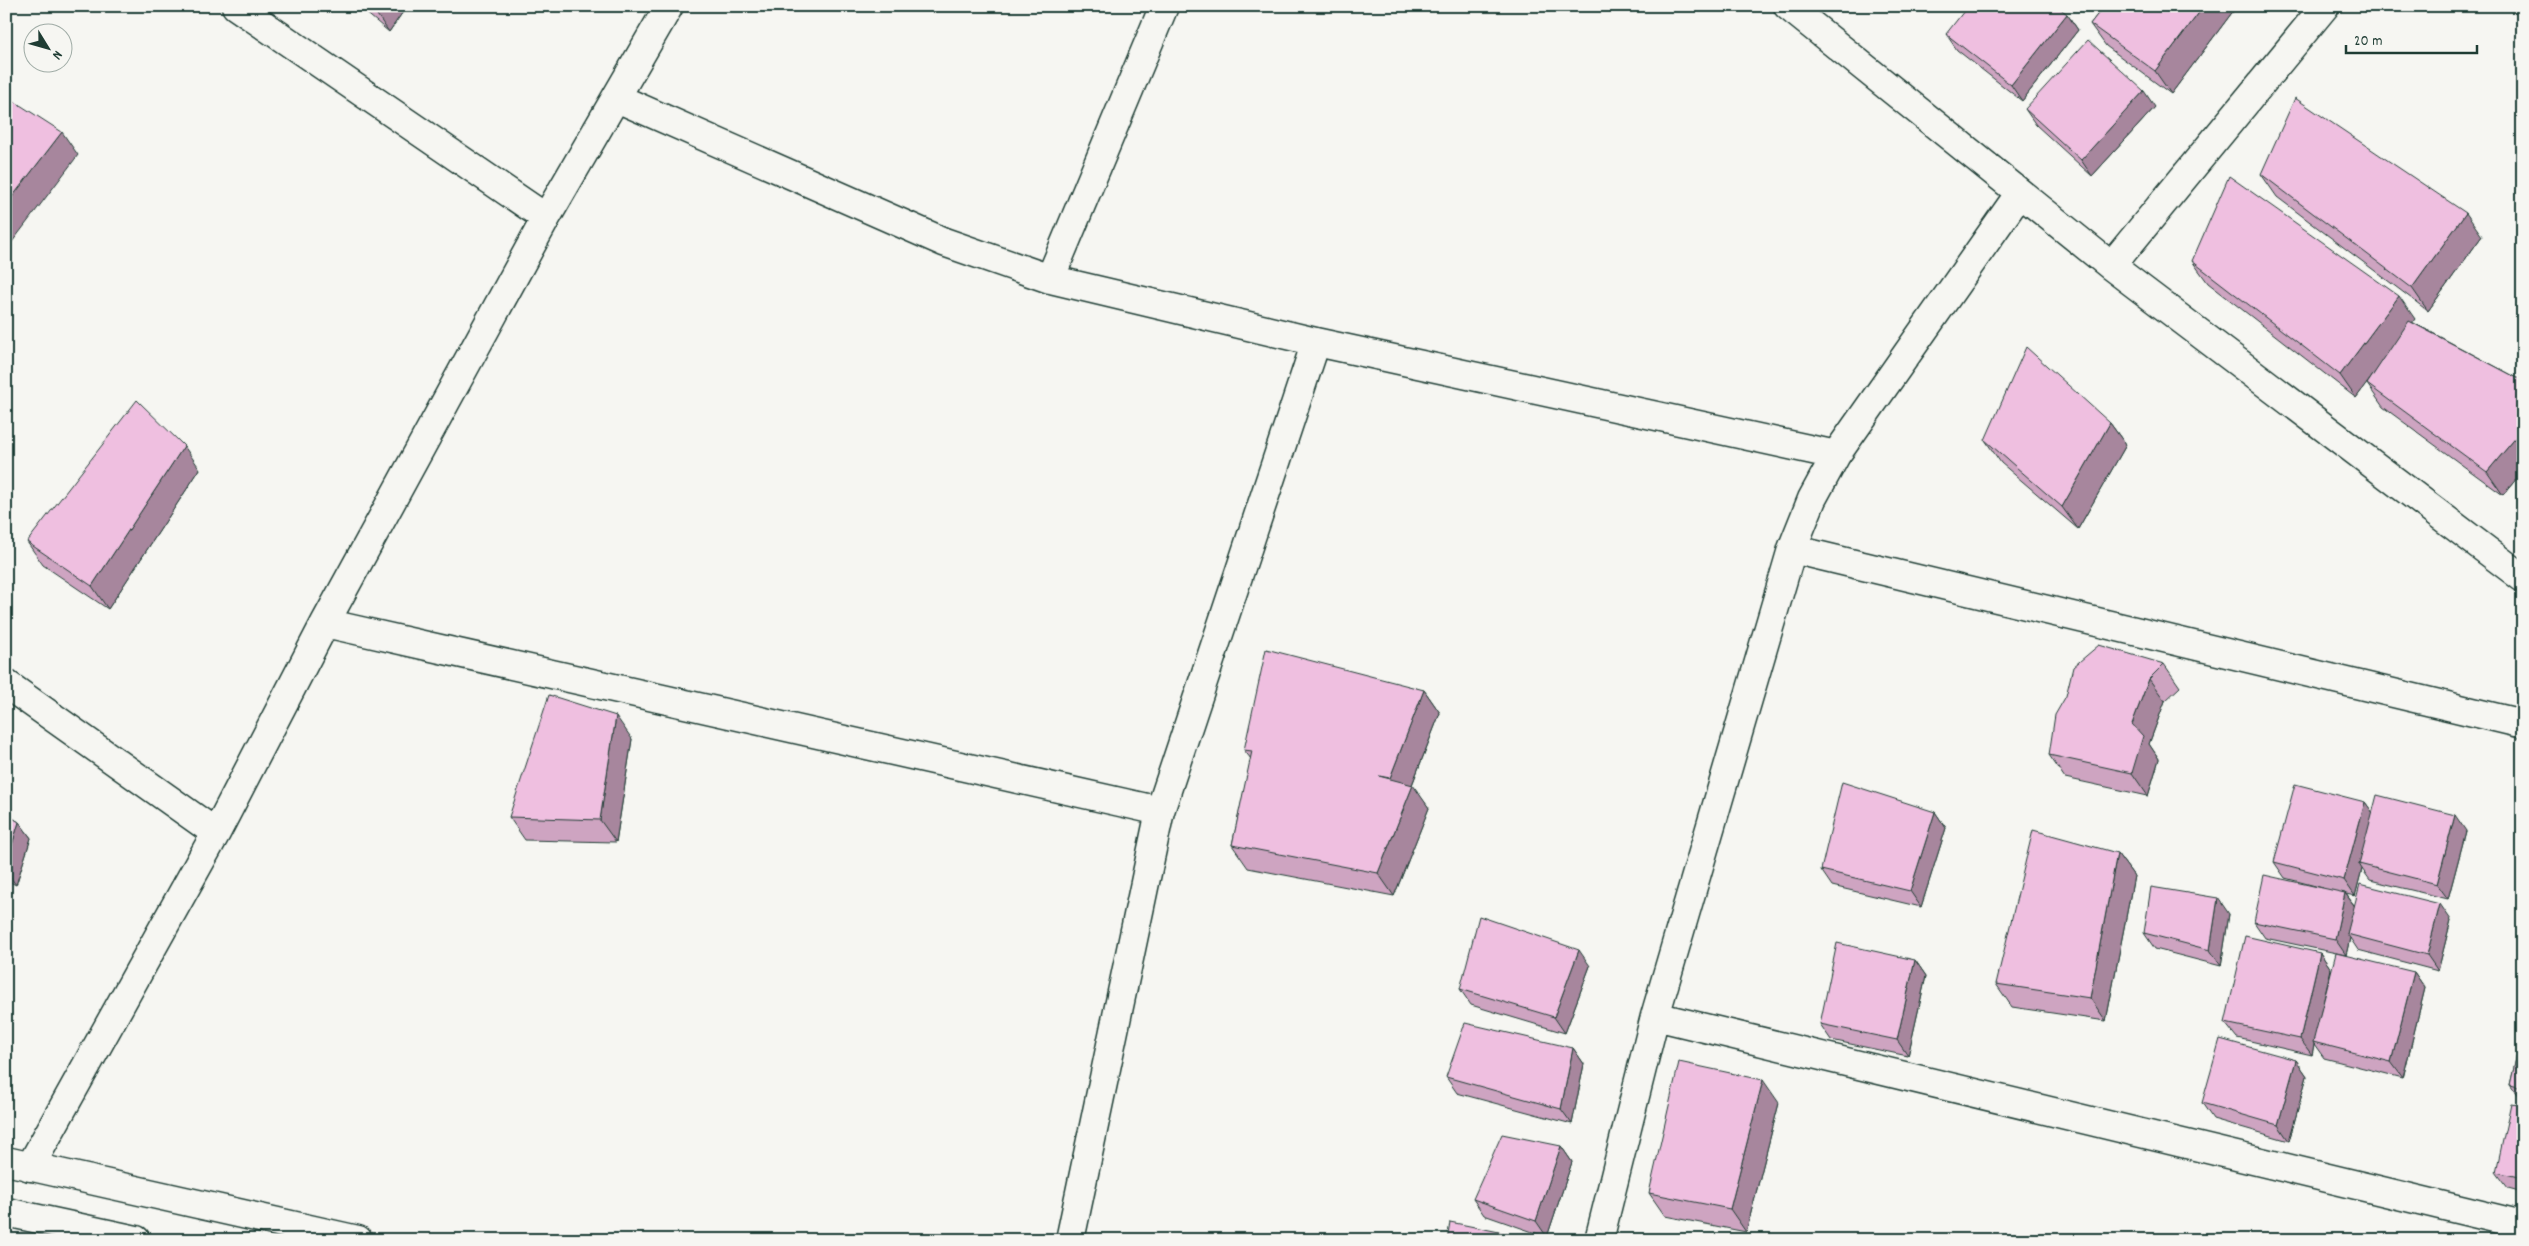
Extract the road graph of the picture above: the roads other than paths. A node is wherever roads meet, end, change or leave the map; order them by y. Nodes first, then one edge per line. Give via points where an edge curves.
1 (236, 6) edge
2 (669, 6) edge
3 (1164, 6) edge
4 (1788, 6) edge
5 (2325, 6) edge
6 (617, 98) junction
7 (2020, 193) junction
8 (546, 218) junction
9 (2111, 266) junction
10 (1050, 278) junction
11 (1316, 342) junction
12 (1836, 455) junction
13 (1792, 549) junction
14 (2522, 575) edge
15 (325, 623) junction
16 (6, 684) edge
17 (2523, 724) edge
18 (1160, 812) junction
19 (216, 833) junction
20 (1655, 1016) junction
21 (18, 1164) edge
22 (6, 1212) edge
23 (2523, 1226) edge
24 (136, 1240) edge
25 (358, 1240) edge
26 (1070, 1240) edge
27 (1599, 1240) edge

1 - 8 street
2 - 6 street
3 - 10 street
4 - 7 street
5 - 9 street
6 - 8 street
6 - 10 street via 944,242
7 - 9 street
7 - 12 street
8 - 15 street
9 - 14 street
10 - 11 street
11 - 12 street
11 - 18 street
12 - 13 street via 1812,499
13 - 17 street
13 - 20 street
15 - 18 street
15 - 19 street
16 - 19 street
18 - 26 street
19 - 21 street
20 - 23 street
20 - 27 street
21 - 25 street
22 - 24 street

